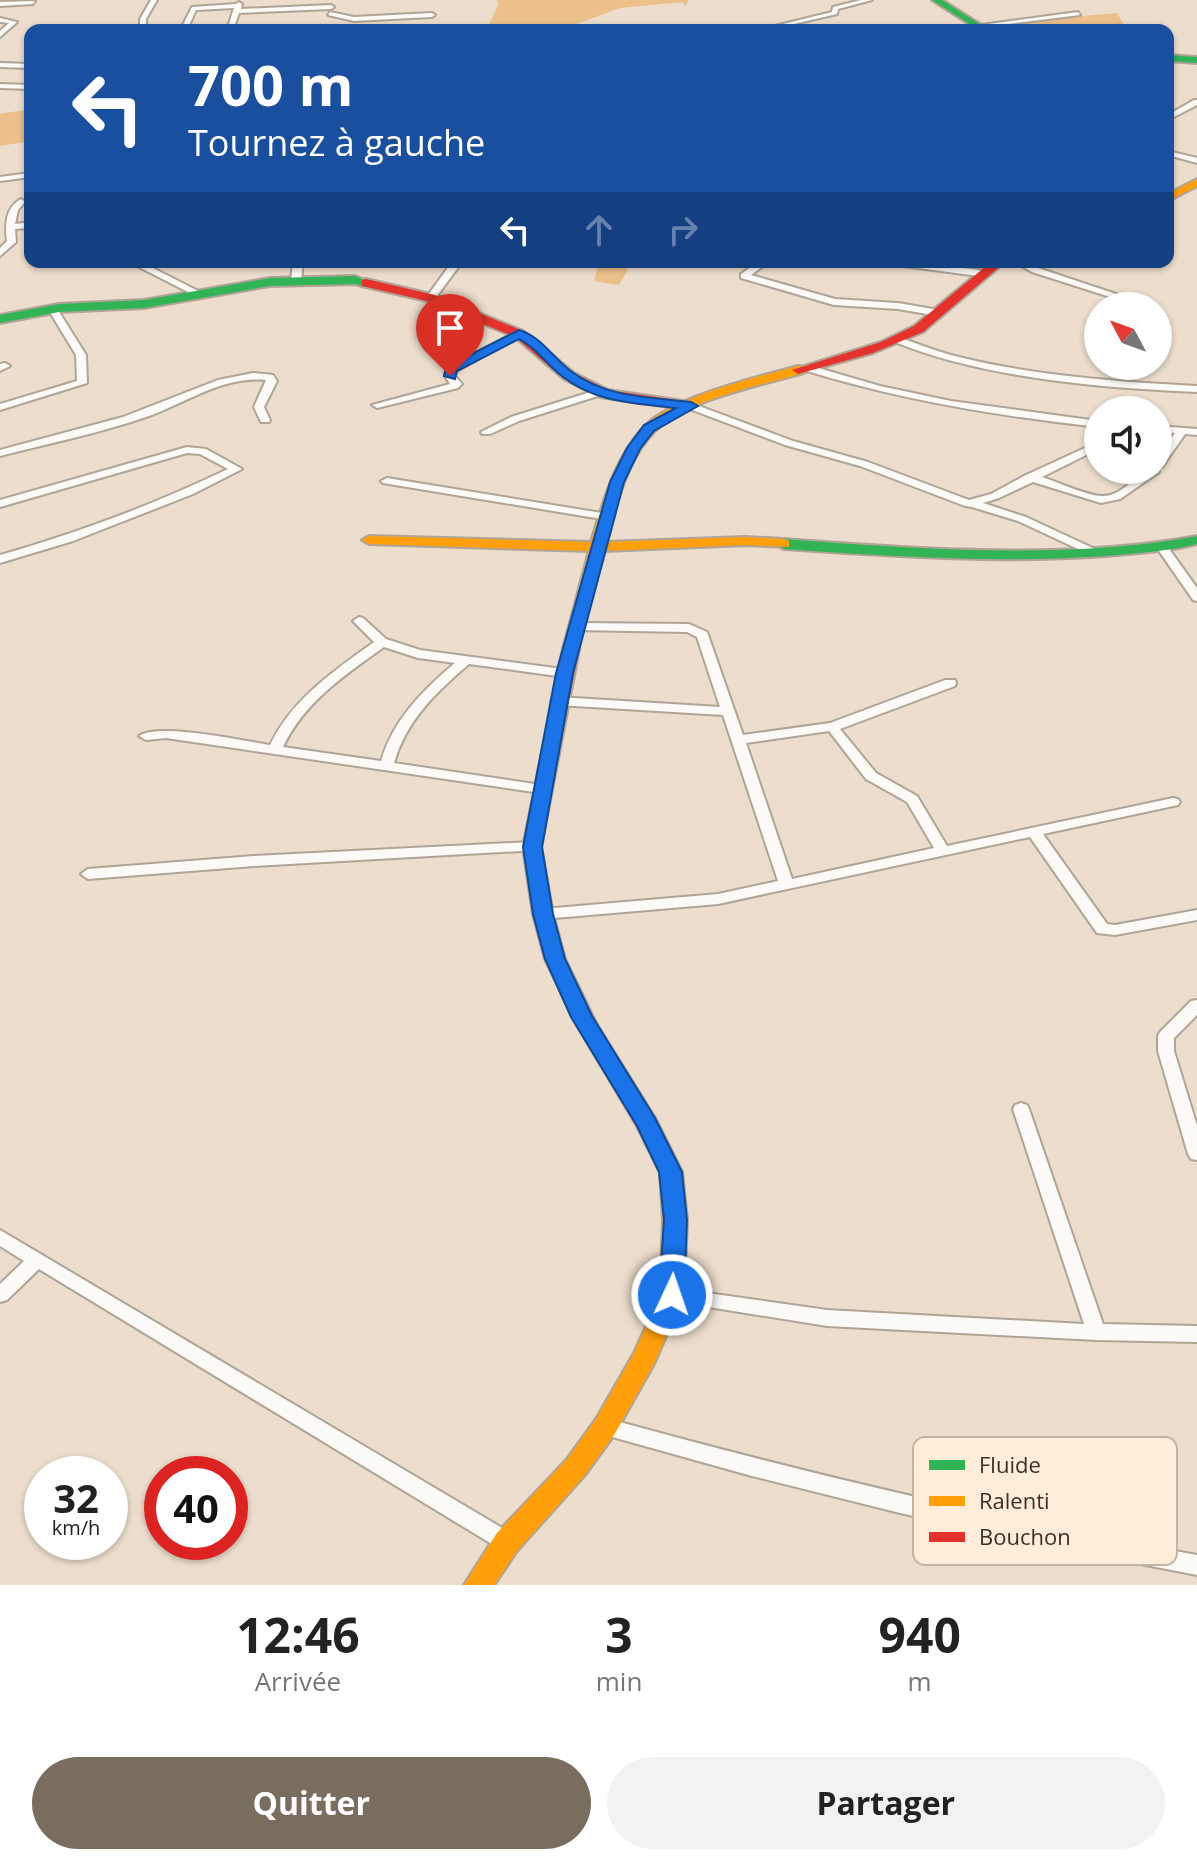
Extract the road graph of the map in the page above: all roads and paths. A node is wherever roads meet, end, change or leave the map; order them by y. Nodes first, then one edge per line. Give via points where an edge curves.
1 (154, 0) edge
2 (869, 0) edge
3 (936, 0) edge
4 (33, 2) edge
5 (0, 4) edge
6 (239, 6) edge
7 (331, 7) edge
8 (1078, 14) dead end
9 (432, 15) dead end
10 (0, 20) edge
11 (143, 24) edge
12 (186, 24) edge
13 (787, 24) edge
14 (975, 24) edge
15 (1009, 24) edge
16 (0, 35) edge
17 (1174, 58) edge
18 (1197, 60) edge
19 (0, 65) edge
20 (24, 66) edge
21 (0, 86) edge
22 (24, 87) edge
23 (1197, 102) edge
24 (1174, 115) edge
25 (1174, 155) edge
26 (1197, 161) edge
27 (24, 176) edge
28 (0, 179) edge
29 (1197, 182) edge
30 (1174, 193) edge
31 (21, 202) edge
32 (24, 226) edge
33 (11, 227) junction
34 (0, 253) edge
35 (146, 268) edge
36 (453, 268) edge
37 (755, 268) edge
38 (941, 268) edge
39 (988, 268) edge
40 (1035, 268) edge
41 (297, 271) edge
42 (979, 273) junction
43 (1099, 292) edge
44 (199, 294) junction
45 (431, 298) junction
46 (53, 309) junction
47 (939, 313) junction
48 (0, 319) edge
49 (519, 334) junction
50 (898, 340) junction
51 (808, 368) junction
52 (1197, 389) edge
53 (600, 392) junction
54 (377, 405) dead end
55 (691, 406) junction
56 (0, 407) edge
57 (265, 420) dead end
58 (1084, 423) edge
59 (1172, 430) edge
60 (1182, 431) junction
61 (486, 432) dead end
62 (1197, 432) edge
63 (1172, 445) edge
64 (1084, 452) edge
65 (0, 453) edge
66 (1030, 477) junction
67 (387, 481) dead end
68 (1134, 484) edge
69 (0, 504) edge
70 (969, 504) junction
71 (608, 517) junction
72 (369, 540) dead end
73 (1197, 540) edge
74 (601, 547) junction
75 (1163, 548) junction
76 (1093, 552) junction
77 (0, 559) edge
78 (1197, 597) edge
79 (359, 621) dead end
80 (578, 627) junction
81 (382, 642) junction
82 (466, 660) junction
83 (565, 673) junction
84 (950, 683) dead end
85 (558, 701) junction
86 (728, 711) junction
87 (832, 727) junction
88 (146, 736) dead end
89 (738, 740) junction
90 (274, 751) junction
91 (386, 768) junction
92 (541, 789) junction
93 (1173, 802) dead end
94 (1033, 831) junction
95 (532, 847) junction
96 (942, 849) junction
97 (88, 874) dead end
98 (787, 886) junction
99 (543, 914) junction
100 (1197, 915) edge
101 (1197, 1005) edge
102 (1021, 1109) dead end
103 (1196, 1148) edge
104 (0, 1237) edge
105 (37, 1260) junction
106 (0, 1295) edge
107 (672, 1295) junction
108 (1096, 1332) junction
109 (1197, 1334) edge
110 (605, 1427) junction
111 (913, 1507) edge
112 (507, 1542) junction
113 (1177, 1561) edge
114 (1197, 1565) edge
115 (478, 1585) edge

1 - 11 street
2 - 13 street
3 - 14 street
4 - 5 street
6 - 7 street
6 - 12 street via 194,8
7 - 9 street via 354,19
8 - 15 street
10 - 16 street via 14,22
17 - 18 street
19 - 20 street
21 - 22 street
23 - 24 street
25 - 26 street
27 - 28 street
29 - 30 street
31 - 33 street via 12,211
32 - 33 street
33 - 34 street via 12,242
35 - 44 street
36 - 45 street
37 - 47 street via 744,276 834,302
38 - 42 street
39 - 42 street
40 - 43 street
41 - 44 street
41 - 45 street
42 - 47 street
44 - 46 street via 144,304
45 - 49 street
46 - 48 street
46 - 56 street via 81,355 82,383
47 - 50 street
49 - 53 street via 568,375
49 - 54 street via 451,370 454,386
50 - 51 street
50 - 52 street via 930,355 980,366
51 - 55 street
51 - 58 street via 888,391
53 - 55 street
53 - 61 street
55 - 70 street
55 - 71 street via 649,428 634,448
57 - 65 street via 259,407 272,381 254,376 120,421
59 - 60 street
60 - 62 street
60 - 63 street
64 - 66 street
66 - 68 street via 1101,500
66 - 70 street
67 - 71 street
69 - 77 street via 187,450 202,451 237,469 69,539
70 - 76 street via 990,506
71 - 74 street
72 - 74 street
73 - 75 street
74 - 76 street via 745,541 892,552
74 - 80 street
75 - 76 street
75 - 78 street
79 - 81 street
80 - 83 street
80 - 86 street via 697,630
81 - 82 street via 418,654
81 - 90 street via 314,692 283,728
82 - 83 street
82 - 91 street via 409,715
83 - 85 street
84 - 87 street
85 - 86 street
85 - 92 street
86 - 89 street
87 - 89 street
87 - 96 street via 871,776 912,799
88 - 90 street via 166,734
89 - 98 street
90 - 91 street
91 - 92 street
92 - 95 street
93 - 94 street
94 - 96 street
94 - 100 street via 1102,929
95 - 97 street
95 - 99 street
96 - 98 street
98 - 99 street via 718,899
99 - 107 street via 555,959 582,1017 671,1172
101 - 103 street via 1166,1036
102 - 108 street
104 - 105 street
105 - 106 street
105 - 112 street
107 - 108 street via 827,1318
107 - 110 street
108 - 109 street
110 - 111 street
110 - 112 street
112 - 115 street
113 - 114 street

